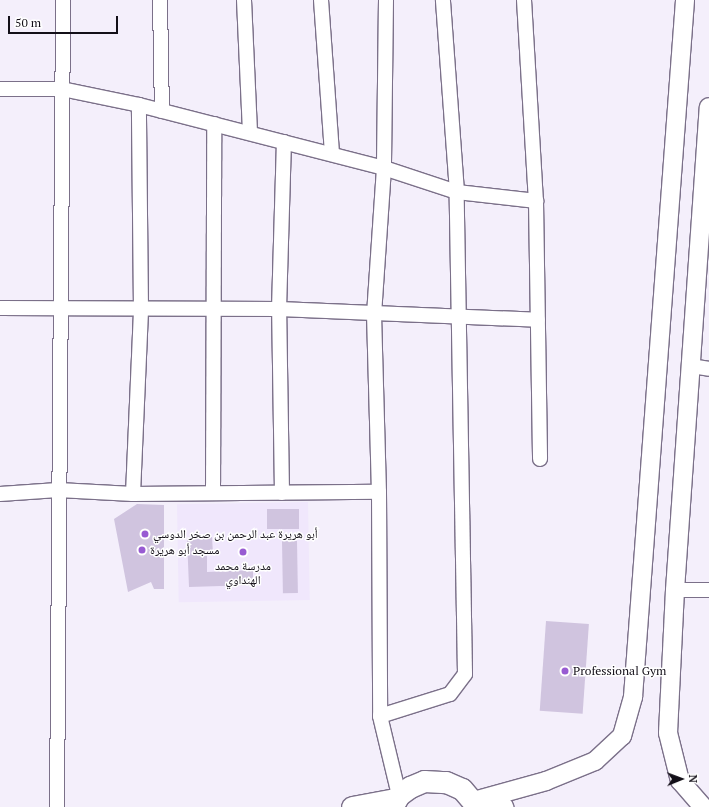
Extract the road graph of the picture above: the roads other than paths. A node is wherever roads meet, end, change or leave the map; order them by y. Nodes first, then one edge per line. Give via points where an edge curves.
1 (62, 0) edge
2 (160, 0) edge
3 (244, 0) edge
4 (321, 0) edge
5 (386, 0) edge
6 (443, 0) edge
7 (524, 0) edge
8 (685, 0) edge
9 (0, 89) edge
10 (62, 89) junction
11 (139, 105) junction
12 (709, 107) edge
13 (162, 110) junction
14 (214, 124) junction
15 (250, 133) junction
16 (284, 142) junction
17 (332, 154) junction
18 (384, 168) junction
19 (457, 192) junction
20 (536, 201) junction
21 (0, 308) edge
22 (60, 308) junction
23 (141, 309) junction
24 (211, 309) junction
25 (279, 309) junction
26 (374, 314) junction
27 (459, 318) junction
28 (538, 320) junction
29 (691, 366) junction
30 (709, 369) edge
31 (540, 459) dead end
32 (58, 490) junction
33 (282, 492) junction
34 (379, 492) junction
35 (213, 493) junction
36 (0, 494) edge
37 (133, 494) junction
38 (675, 590) junction
39 (709, 590) edge
40 (380, 716) junction
41 (396, 800) edge
42 (475, 804) edge
43 (57, 807) edge
44 (352, 807) edge
45 (502, 807) edge
46 (702, 807) edge

1 - 10 street
2 - 13 street
3 - 15 street
4 - 17 street
5 - 18 street
6 - 19 street
7 - 20 street
8 - 42 main road via 631,704 622,736 595,761 546,781
9 - 10 street
10 - 11 street
10 - 22 street
11 - 13 street
11 - 23 street
12 - 29 main road
13 - 14 street
14 - 15 street
14 - 24 street
15 - 16 street
16 - 17 street
16 - 25 street
17 - 18 street
18 - 19 street
18 - 26 street
19 - 20 street
19 - 27 street
20 - 28 street
21 - 22 street
22 - 23 street
22 - 32 street
23 - 24 street
23 - 37 street
24 - 25 street
24 - 35 street
25 - 26 street
25 - 33 street
26 - 27 street
26 - 34 street
27 - 28 street
27 - 40 street via 465,674 450,694
28 - 31 street
29 - 30 street
29 - 38 main road
32 - 36 street
32 - 37 street
32 - 43 street
33 - 34 street
33 - 35 street
34 - 40 street
35 - 37 street
38 - 39 street
38 - 46 main road via 668,733 680,782
40 - 41 street
41 - 42 highway via 410,787 424,781 446,782 462,789
41 - 44 highway
42 - 45 highway

